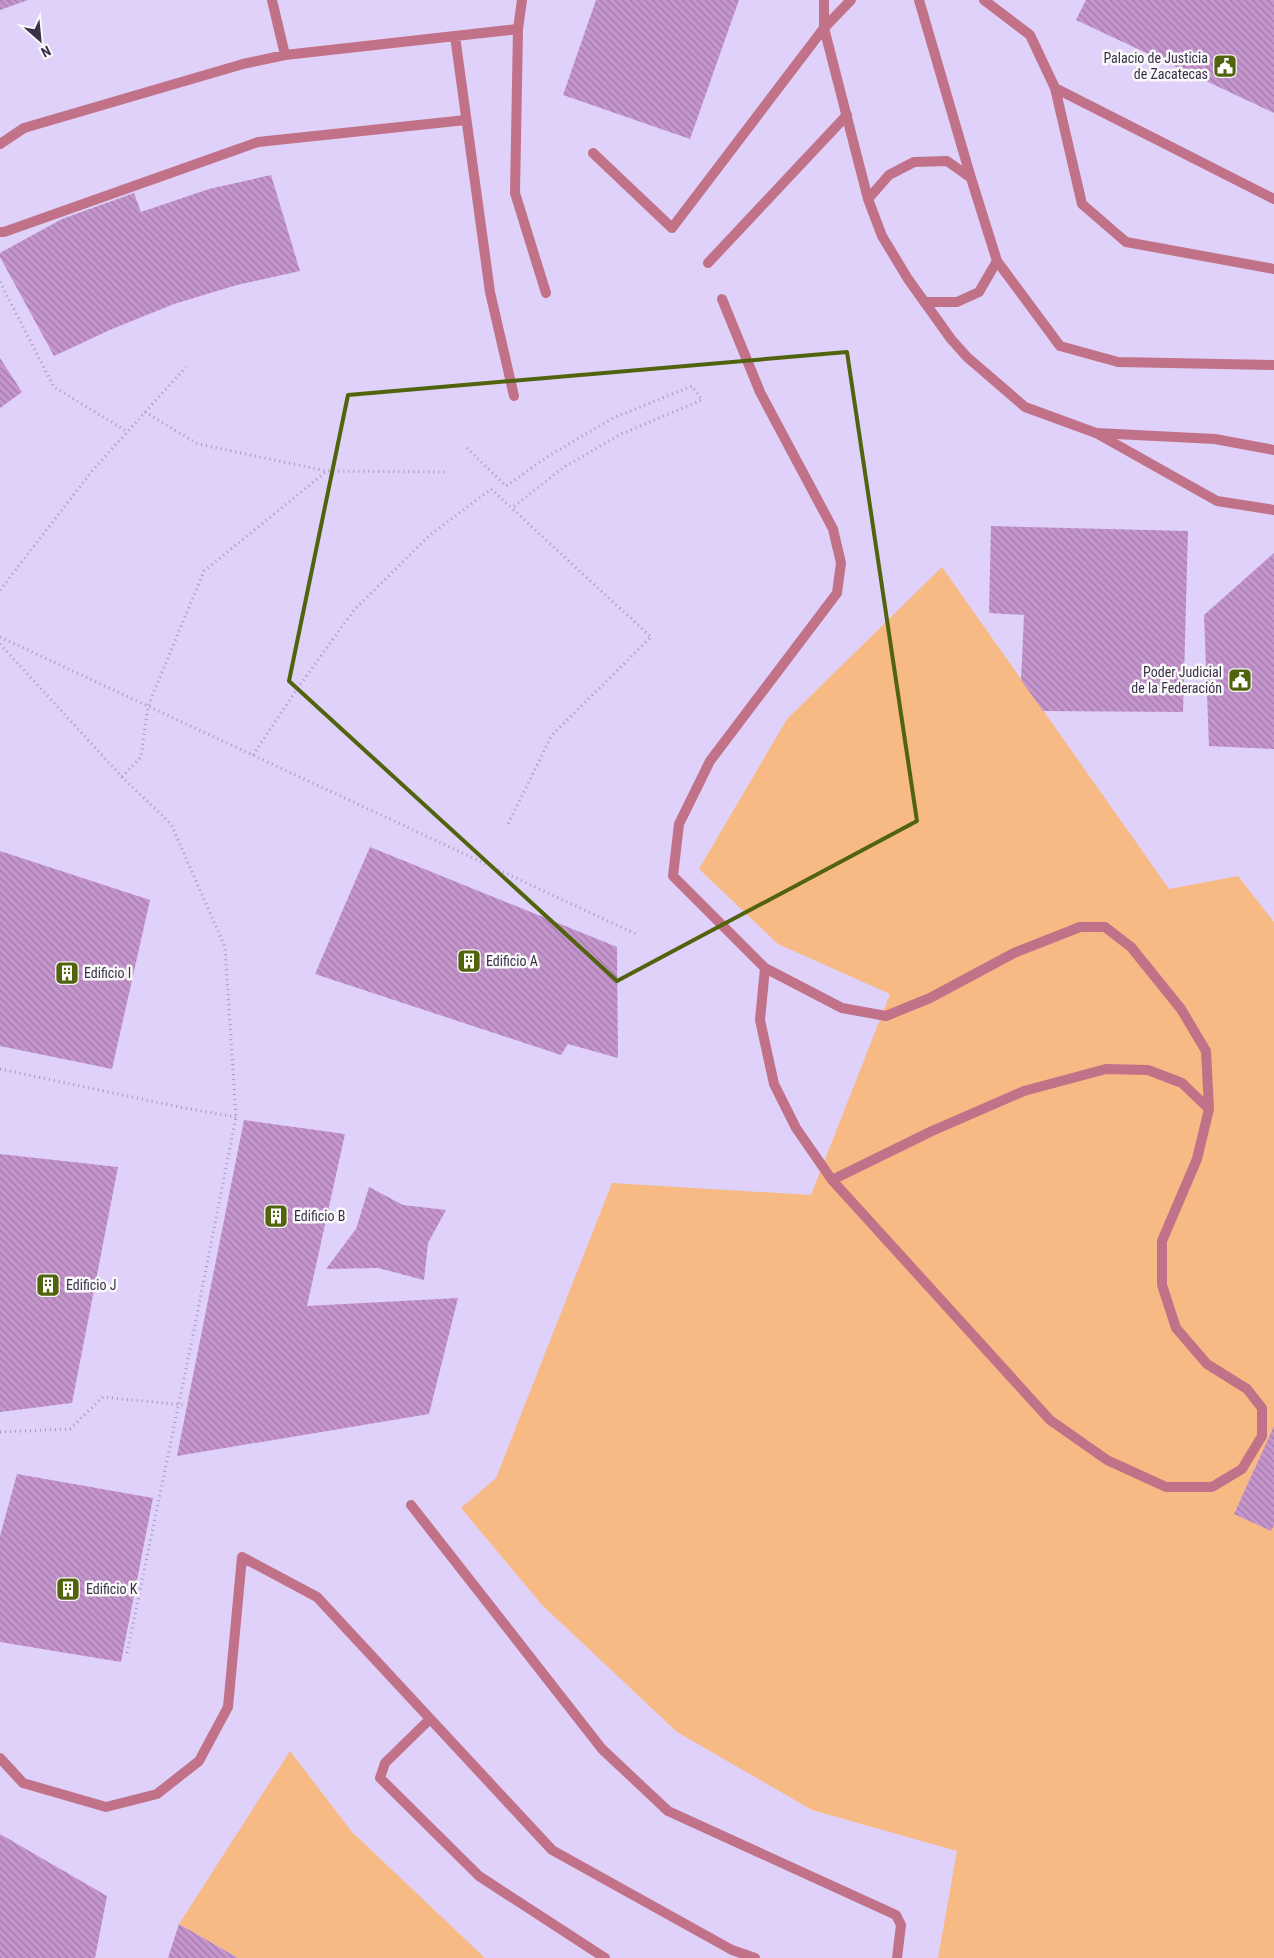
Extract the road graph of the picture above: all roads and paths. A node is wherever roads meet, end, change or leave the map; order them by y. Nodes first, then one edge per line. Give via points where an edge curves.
1 (272, 0) edge
2 (522, 0) edge
3 (824, 0) edge
4 (851, 0) edge
5 (919, 0) edge
6 (984, 0) edge
7 (824, 28) junction
8 (518, 29) junction
9 (455, 36) junction
10 (285, 55) junction
11 (1055, 88) junction
12 (847, 115) junction
13 (466, 120) junction
14 (0, 144) edge
15 (594, 153) dead end
16 (971, 178) junction
17 (868, 199) junction
18 (1274, 199) edge
19 (0, 232) edge
20 (998, 261) junction
21 (708, 263) dead end
22 (1274, 270) edge
23 (0, 282) edge
24 (546, 293) dead end
25 (722, 299) dead end
26 (924, 302) junction
27 (1274, 365) edge
28 (186, 367) dead end
29 (514, 396) dead end
30 (145, 412) junction
31 (128, 432) junction
32 (1096, 433) junction
33 (467, 448) dead end
34 (1274, 450) edge
35 (327, 471) junction
36 (446, 472) dead end
37 (512, 508) junction
38 (1274, 510) edge
39 (0, 590) edge
40 (0, 637) edge
41 (0, 644) edge
42 (148, 706) junction
43 (253, 755) junction
44 (122, 777) junction
45 (508, 824) dead end
46 (638, 935) dead end
47 (765, 968) junction
48 (0, 1069) edge
49 (1209, 1109) junction
50 (236, 1117) junction
51 (832, 1180) junction
52 (183, 1405) dead end
53 (0, 1432) edge
54 (411, 1505) dead end
55 (127, 1653) dead end
56 (430, 1719) junction
57 (0, 1758) edge
58 (605, 1958) edge
59 (755, 1958) edge
60 (897, 1958) edge

1 - 10 street
2 - 8 street
3 - 7 street
4 - 7 street
5 - 16 street
6 - 11 street via 1030,35
7 - 12 street
7 - 15 street via 672,228
8 - 9 street
8 - 24 street via 515,193
9 - 10 street
9 - 13 street
10 - 14 street via 243,64 24,128
11 - 18 street
11 - 22 street via 1082,204 1126,242
12 - 17 street
12 - 21 street
13 - 19 street via 258,142
13 - 29 street via 490,292
16 - 17 street via 947,161 914,162 889,175
16 - 20 street
17 - 26 street via 882,236
20 - 26 street via 979,292 957,302
20 - 27 street via 1060,346 1118,362
23 - 31 path via 54,387
25 - 47 street via 760,392 833,529 841,563 837,593 710,761 679,824 673,876
26 - 32 street via 967,357 1025,406
28 - 30 path
30 - 31 path
30 - 35 path via 198,444
31 - 39 path via 92,470
32 - 34 street via 1215,439
32 - 38 street via 1217,501
33 - 37 path via 506,486 550,455 613,418 692,386 702,400 621,434 564,467
35 - 36 path
35 - 42 path via 204,571
37 - 43 path via 491,489 430,535 354,610
37 - 45 path via 651,637 552,735
40 - 42 path
41 - 44 path
42 - 43 path
42 - 44 path via 141,757
43 - 46 path
44 - 50 path via 172,824 225,947
47 - 49 street via 842,1008 886,1016 930,998 1014,953 1080,927 1105,927 1131,948 1181,1009 1206,1051
47 - 51 street via 760,1020 774,1084 796,1128
48 - 50 path
49 - 51 street via 1182,1083 1148,1070 1106,1069 1024,1091
49 - 51 street via 1197,1159 1162,1241 1162,1285 1176,1328 1207,1364 1247,1389 1262,1408 1262,1436 1242,1469 1212,1487 1166,1487 1107,1460 1050,1420
50 - 55 path, bridge
52 - 53 path via 103,1397 70,1429
54 - 60 street via 602,1749 668,1812 896,1915 901,1925
56 - 57 street via 317,1597 242,1557 228,1707 199,1761 157,1794 106,1807 23,1783
56 - 58 street via 385,1763 380,1778 479,1876
56 - 59 street via 552,1850 732,1950

